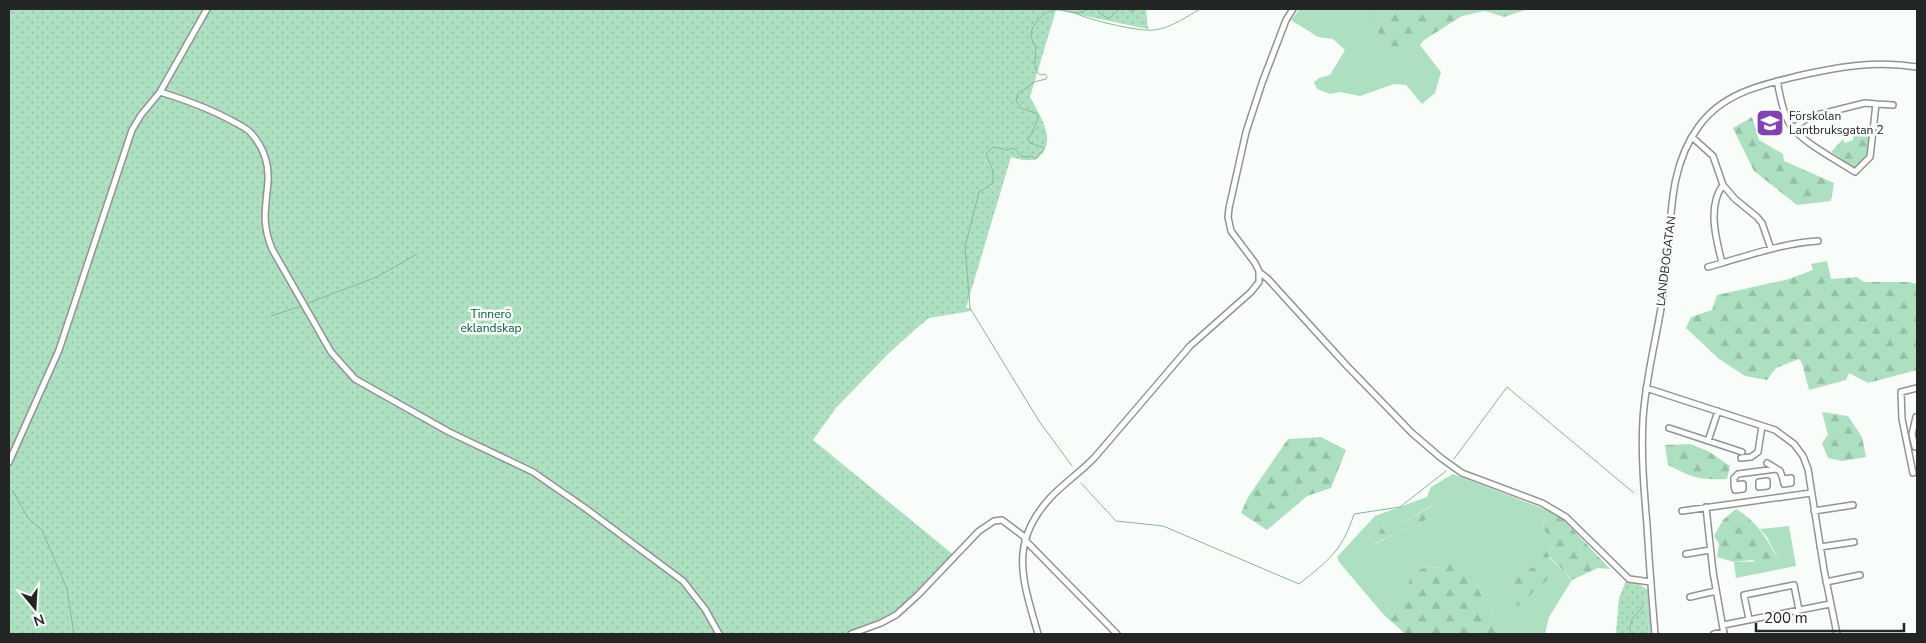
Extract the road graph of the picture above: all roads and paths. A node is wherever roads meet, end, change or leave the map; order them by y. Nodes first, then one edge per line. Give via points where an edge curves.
1 (207, 9) edge
2 (1292, 9) edge
3 (1917, 67) edge
4 (1777, 81) junction
5 (160, 92) junction
6 (1876, 104) junction
7 (1893, 105) dead end
8 (1792, 129) junction
9 (1692, 137) junction
10 (1723, 185) junction
11 (1818, 242) dead end
12 (1771, 249) junction
13 (1722, 263) junction
14 (1708, 267) dead end
15 (1259, 272) junction
16 (1646, 388) junction
17 (1917, 388) edge
18 (1718, 411) junction
19 (1916, 417) edge
20 (1762, 426) junction
21 (1669, 428) dead end
22 (1708, 441) junction
23 (1916, 447) edge
24 (1908, 449) junction
25 (9, 462) edge
26 (1766, 463) dead end
27 (1776, 469) junction
28 (1757, 471) junction
29 (1913, 473) dead end
30 (1783, 479) dead end
31 (1758, 482) dead end
32 (1734, 485) dead end
33 (1811, 493) junction
34 (1853, 505) dead end
35 (1706, 507) junction
36 (1682, 511) dead end
37 (1814, 511) junction
38 (1026, 539) junction
39 (1854, 542) dead end
40 (1820, 547) junction
41 (1710, 550) junction
42 (1686, 554) dead end
43 (1860, 575) dead end
44 (1651, 582) junction
45 (1826, 582) junction
46 (1716, 591) junction
47 (1690, 597) dead end
48 (1830, 604) junction
49 (1799, 610) junction
50 (1749, 619) junction
51 (1722, 624) junction
52 (1724, 633) edge
53 (719, 634) edge
54 (851, 634) edge
55 (1038, 634) edge
56 (1117, 634) edge
57 (1655, 634) edge
58 (1714, 634) edge
59 (1837, 634) edge

1 - 5 street
2 - 15 street via 1246,132 1228,212 1231,231
3 - 4 street, LANDBOGATAN via 1863,64
4 - 8 street
4 - 9 street, LANDBOGATAN via 1745,90 1720,105 1700,124
5 - 25 street via 132,130 62,342
5 - 53 street via 218,114 249,131 256,140 267,162 264,217 268,240 331,352 355,379 449,432 533,472 585,508 683,581
6 - 7 street
6 - 8 street via 1865,103 1810,117
6 - 8 street via 1870,157 1855,172
9 - 10 street via 1713,156
9 - 16 street, LANDBOGATAN via 1682,154 1674,186 1665,286
10 - 12 street via 1757,216
10 - 13 street via 1716,198 1715,224
11 - 12 street
12 - 13 street
13 - 14 street
15 - 38 street via 1256,287 1190,346 1095,457 1050,498
15 - 44 street via 1412,433 1441,458 1462,473 1542,503 1566,517 1629,579
16 - 18 street
16 - 44 street, LANDBOGATAN via 1642,455
17 - 24 street via 1901,392
18 - 20 street
18 - 22 street
19 - 23 street via 1912,434
20 - 22 street via 1758,452 1751,457
20 - 33 street via 1783,435 1799,450 1808,469
21 - 22 street
23 - 24 street
24 - 29 street
26 - 27 street
27 - 28 street
27 - 30 street
28 - 31 street
28 - 32 street via 1738,474
33 - 35 street
33 - 37 street
34 - 37 street
35 - 36 street
35 - 41 street
37 - 40 street
38 - 54 street via 1002,520 990,523 901,611 881,623
38 - 55 street via 1022,571
38 - 56 street
39 - 40 street
40 - 45 street
41 - 42 street
41 - 46 street
43 - 45 street
44 - 57 street, LANDBOGATAN
45 - 48 street
46 - 47 street
46 - 51 street
48 - 49 street
48 - 59 street
49 - 50 street
49 - 50 street via 1794,585 1744,595
50 - 51 street
51 - 52 street
52 - 58 street

